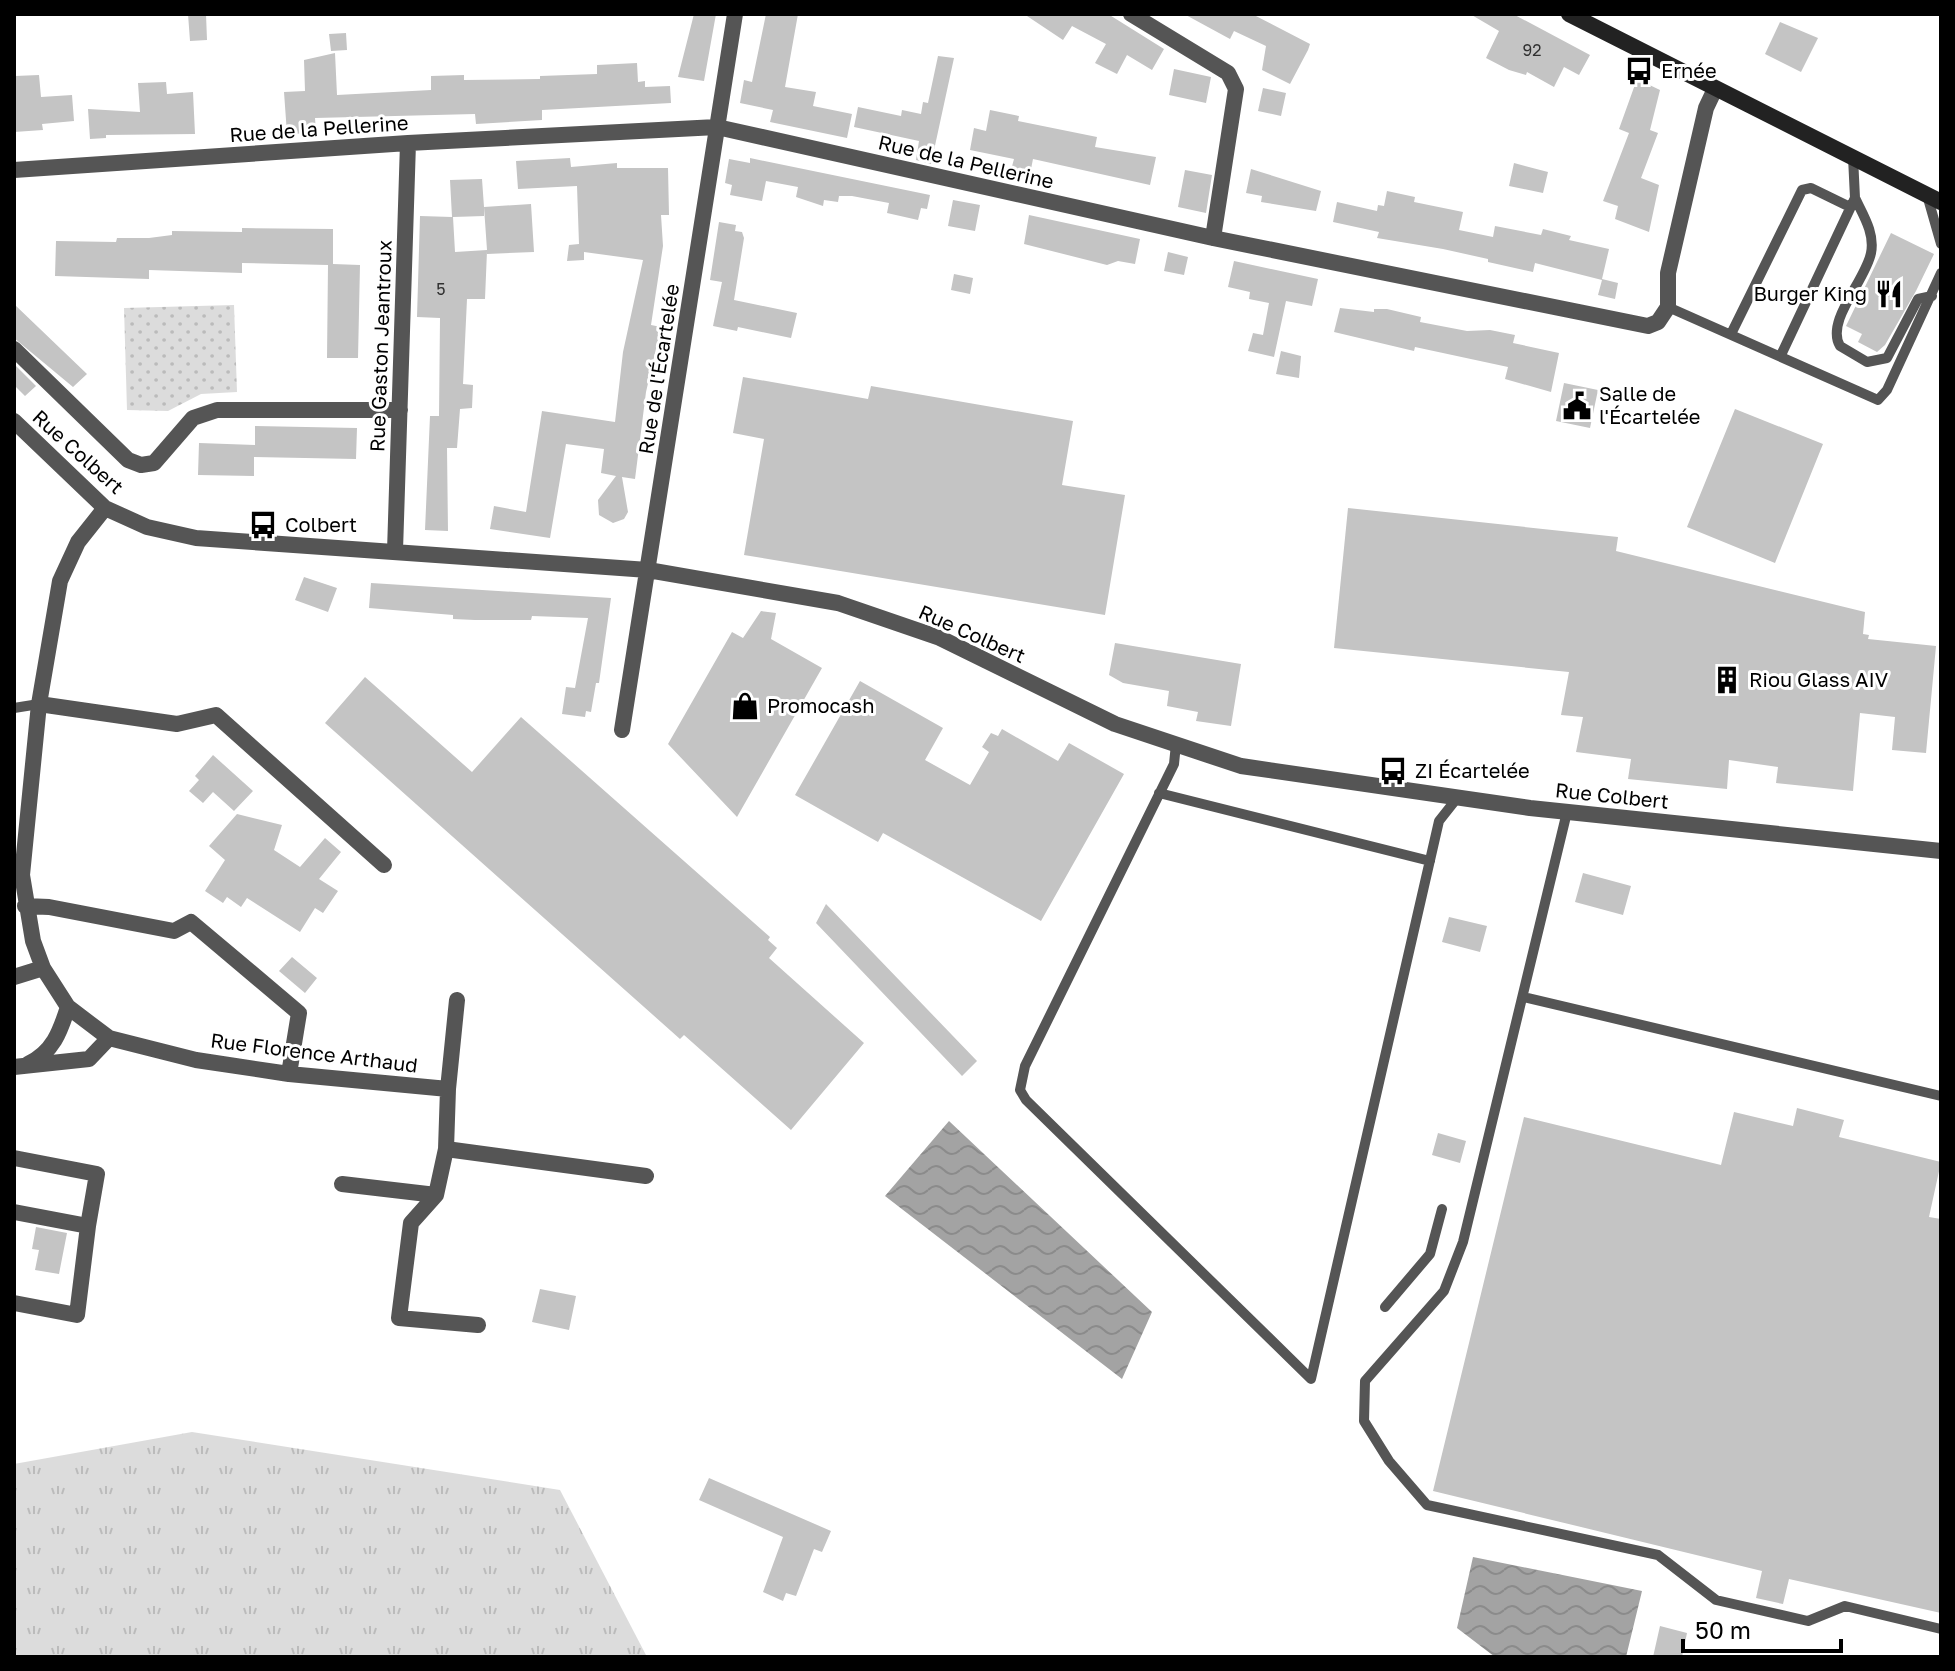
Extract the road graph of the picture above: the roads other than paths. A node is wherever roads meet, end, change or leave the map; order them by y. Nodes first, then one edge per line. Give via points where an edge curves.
1 (735, 14) edge
2 (1131, 14) edge
3 (1569, 14) edge
4 (1715, 89) junction
5 (717, 127) junction
6 (408, 143) junction
7 (1853, 157) junction
8 (14, 170) edge
9 (1934, 198) edge
10 (1852, 203) junction
11 (1213, 238) junction
12 (1941, 244) edge
13 (1941, 273) edge
14 (1932, 296) junction
15 (1668, 307) junction
16 (1732, 332) junction
17 (14, 349) edge
18 (1781, 355) junction
19 (400, 410) junction
20 (14, 421) edge
21 (105, 508) junction
22 (395, 551) junction
23 (648, 570) junction
24 (39, 704) junction
25 (14, 708) edge
26 (622, 730) dead end
27 (1176, 744) junction
28 (14, 780) edge
29 (32, 786) junction
30 (1159, 793) junction
31 (1458, 797) junction
32 (1567, 812) junction
33 (1941, 851) edge
34 (1430, 861) junction
35 (384, 865) dead end
36 (25, 906) junction
37 (43, 968) junction
38 (14, 977) edge
39 (1524, 997) junction
40 (457, 1000) dead end
41 (68, 1007) junction
42 (109, 1038) junction
43 (16, 1068) edge
44 (289, 1074) junction
45 (448, 1089) junction
46 (1941, 1096) edge
47 (446, 1149) junction
48 (14, 1158) edge
49 (646, 1176) dead end
50 (342, 1184) dead end
51 (436, 1195) junction
52 (1442, 1209) dead end
53 (14, 1212) edge
54 (88, 1226) junction
55 (14, 1303) edge
56 (1385, 1307) dead end
57 (478, 1325) dead end
58 (1941, 1629) edge

1 - 5 street, Rue de l'Écartelée
2 - 11 street via 1228,73 1236,89
3 - 4 main road
4 - 7 main road
4 - 15 street via 1706,108 1668,273
5 - 6 street, Rue de la Pellerine
5 - 11 street, Rue de la Pellerine
5 - 23 street, Rue de l'Écartelée
6 - 8 street, Rue de la Pellerine
6 - 19 street, Rue Gaston Jeantroux
7 - 9 main road
7 - 10 lane
9 - 12 lane
10 - 14 lane via 1868,227 1872,251 1835,329 1840,346 1867,362 1887,358 1918,299
10 - 16 lane via 1811,188 1802,190
10 - 18 lane
11 - 15 street, Rue de la Pellerine via 1648,326
13 - 14 lane
14 - 18 lane via 1878,400
15 - 16 lane
16 - 18 lane
17 - 19 street via 128,460 141,465 154,463 193,418 217,410
19 - 22 street, Rue Gaston Jeantroux
20 - 21 street, Rue Colbert
21 - 22 street, Rue Colbert via 153,530 196,538
21 - 24 street, Rue Florence Arthaud via 78,542 60,581
22 - 23 street, Rue Colbert
23 - 26 street, Rue de l'Écartelée
23 - 27 street, Rue Colbert via 838,603 940,638 1115,724
24 - 25 lane
24 - 29 street, Rue Florence Arthaud
24 - 35 street via 177,724 216,715
27 - 30 lane via 1174,764
27 - 31 street, Rue Colbert via 1241,766
28 - 29 street
29 - 36 street, Rue Florence Arthaud via 22,875
30 - 34 lane
30 - 34 lane via 1025,1066 1020,1090 1311,1379
31 - 32 street, Rue Colbert
31 - 34 lane via 1439,821
32 - 33 street, Rue Colbert
32 - 39 lane
36 - 37 street, Rue Florence Arthaud
36 - 44 street via 174,931 191,922 299,1013
37 - 38 street
37 - 41 street, Rue Florence Arthaud
39 - 46 lane
39 - 58 lane via 1463,1242 1444,1291 1365,1381 1364,1421 1389,1461 1427,1505 1658,1555 1716,1600 1808,1621 1845,1606
40 - 45 street
41 - 42 street, Rue Florence Arthaud
41 - 43 street via 44,1056
42 - 43 street via 89,1059
42 - 44 street, Rue Florence Arthaud via 196,1060
44 - 45 street, Rue Florence Arthaud
45 - 47 street
47 - 49 street
47 - 51 street
48 - 54 street via 97,1174
50 - 51 street
51 - 57 street via 411,1223 399,1318
52 - 56 lane via 1430,1254
53 - 54 street
54 - 55 street via 77,1315

